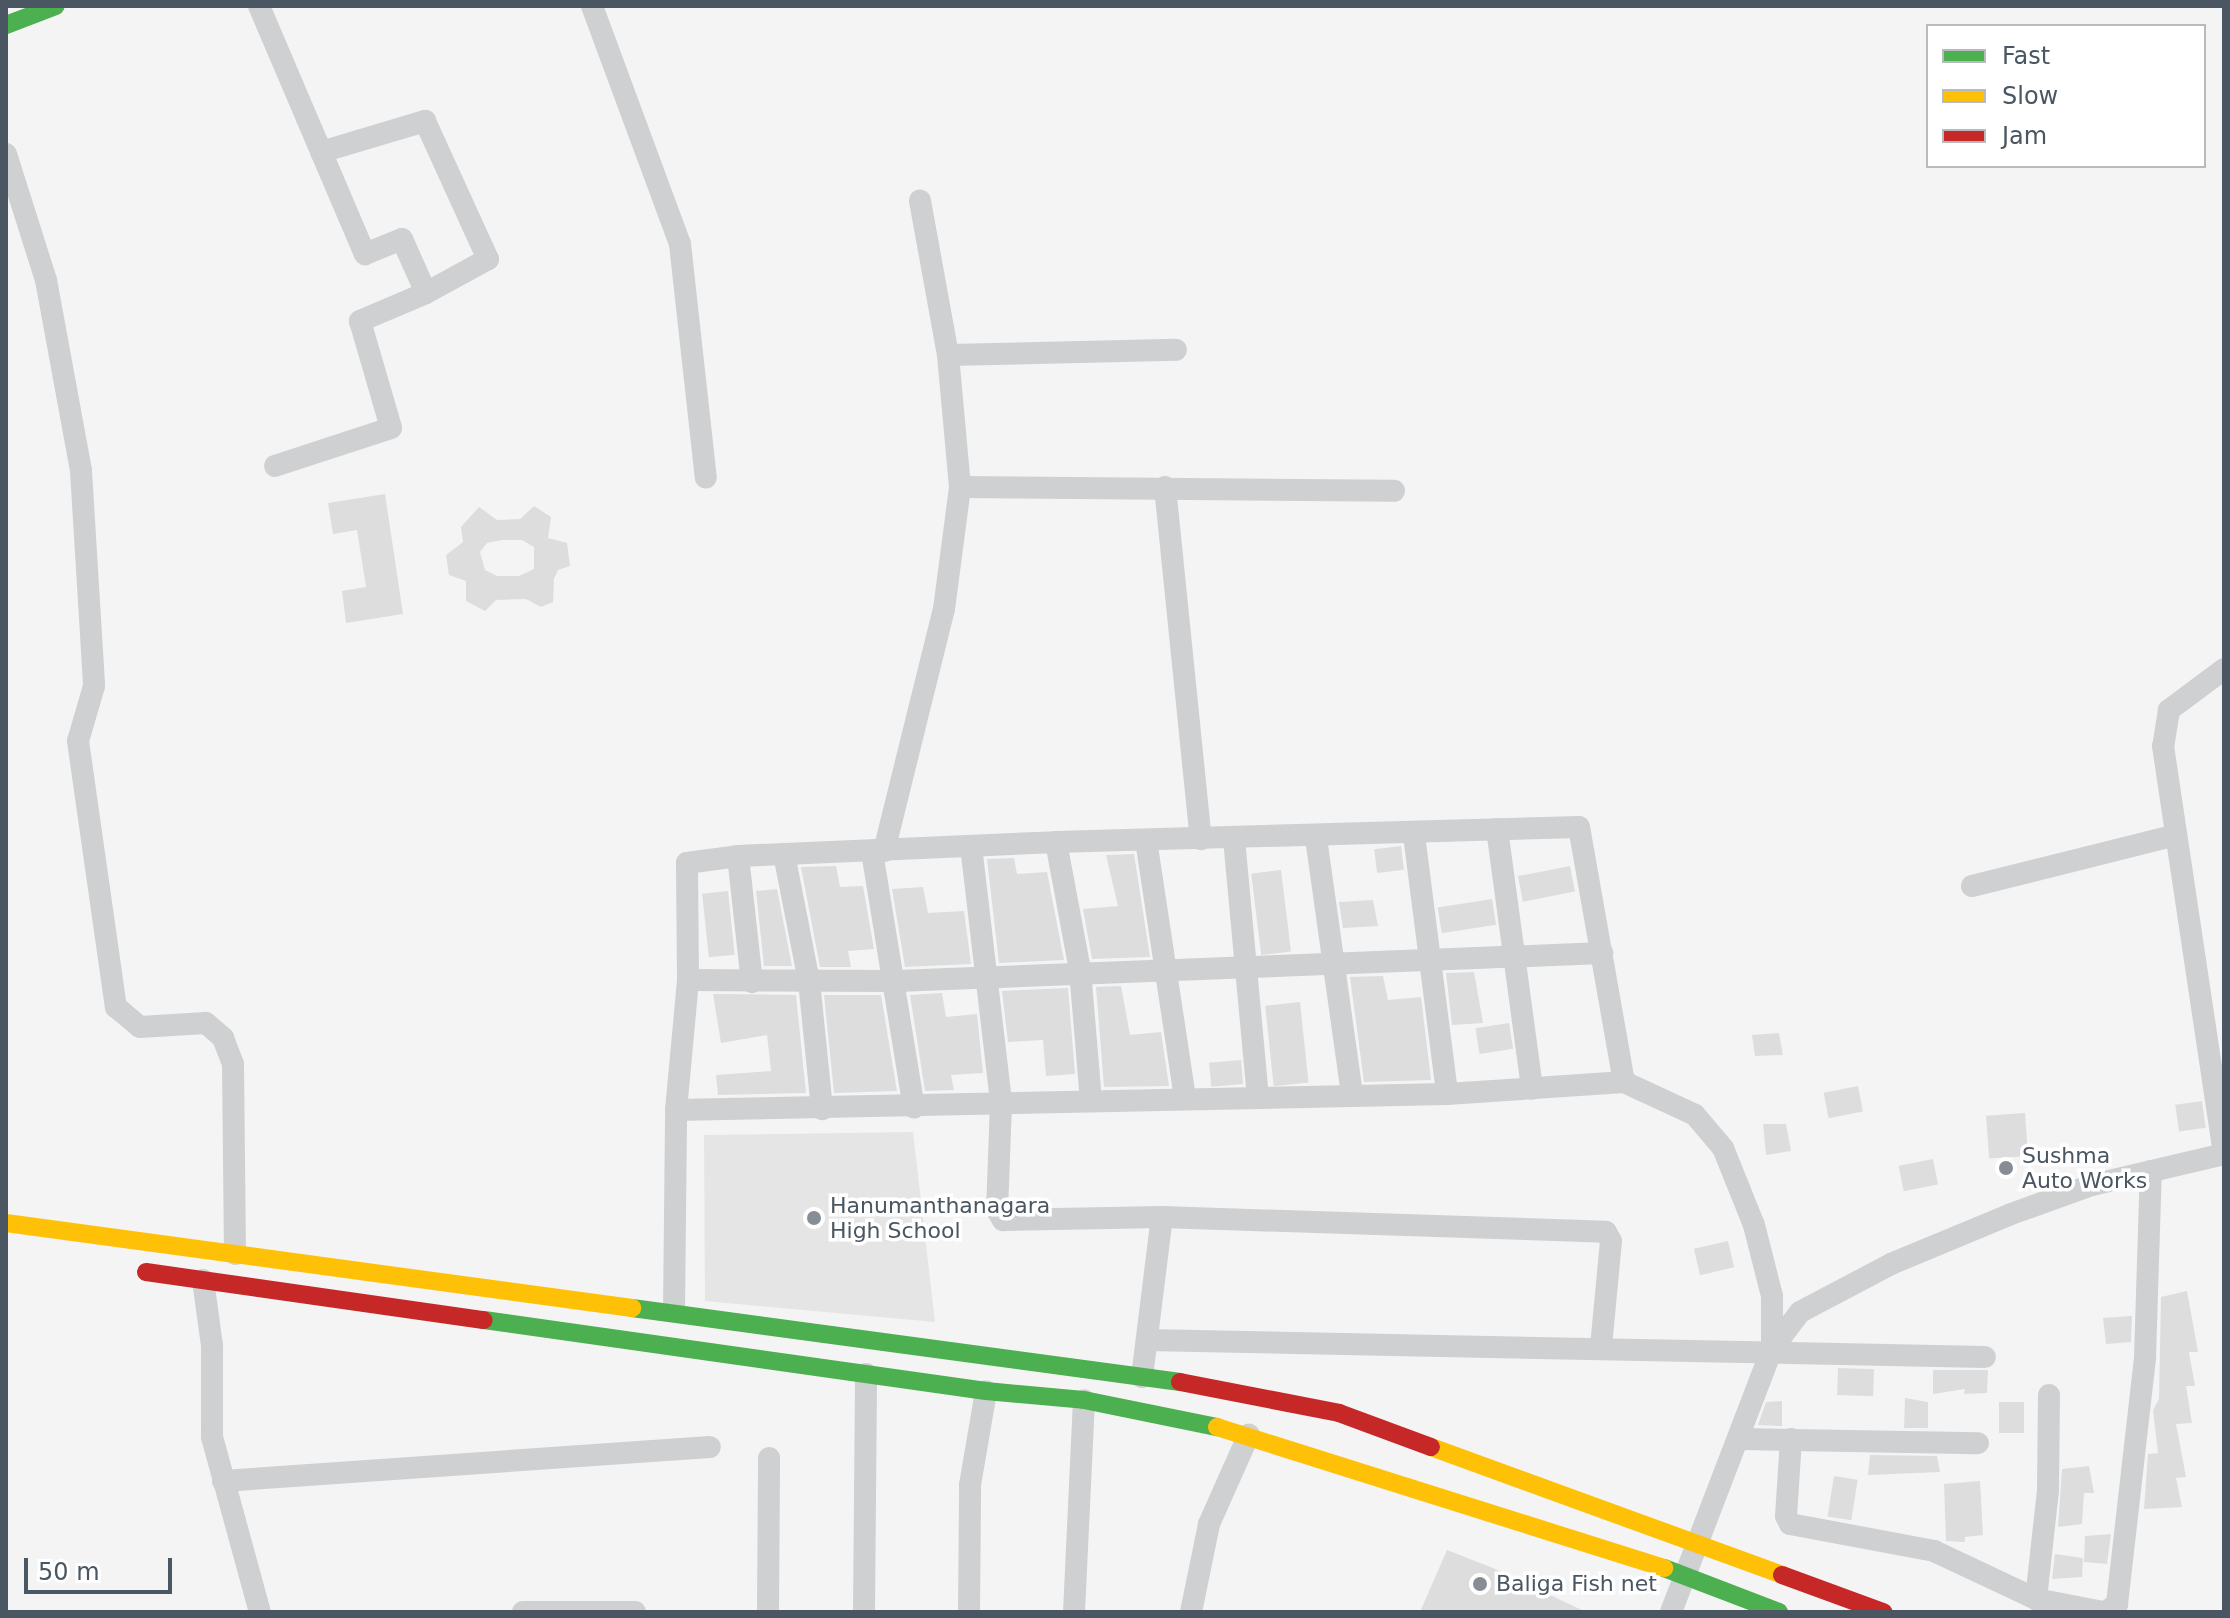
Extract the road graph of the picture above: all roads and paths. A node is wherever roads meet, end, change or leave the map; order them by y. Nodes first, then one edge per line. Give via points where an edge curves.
1 (56, 6) edge
2 (259, 6) edge
3 (592, 6) edge
4 (6, 25) edge
5 (321, 152) junction
6 (6, 154) edge
7 (920, 201) dead end
8 (426, 293) junction
9 (1176, 350) dead end
10 (948, 355) junction
11 (275, 466) dead end
12 (706, 478) dead end
13 (960, 487) junction
14 (1165, 487) junction
15 (1394, 491) dead end
16 (2224, 669) edge
17 (1497, 829) junction
18 (1414, 835) junction
19 (2176, 835) junction
20 (1316, 838) junction
21 (1201, 839) junction
22 (1234, 839) junction
23 (1146, 840) junction
24 (1056, 842) junction
25 (971, 846) junction
26 (878, 851) junction
27 (784, 854) junction
28 (738, 856) junction
29 (1972, 886) dead end
30 (1602, 953) junction
31 (1513, 958) junction
32 (1430, 961) junction
33 (1337, 963) junction
34 (1246, 966) junction
35 (1166, 968) junction
36 (1080, 970) junction
37 (985, 976) junction
38 (688, 980) junction
39 (809, 981) junction
40 (897, 981) junction
41 (752, 982) junction
42 (1624, 1082) junction
43 (1532, 1089) junction
44 (1447, 1094) junction
45 (1352, 1095) junction
46 (1258, 1096) junction
47 (1185, 1097) junction
48 (1091, 1100) junction
49 (1001, 1103) junction
50 (914, 1108) junction
51 (822, 1109) junction
52 (676, 1110) junction
53 (2224, 1154) edge
54 (2151, 1171) junction
55 (1162, 1217) junction
56 (6, 1223) edge
57 (235, 1254) junction
58 (131, 1269) dead end
59 (203, 1280) junction
60 (674, 1311) junction
61 (1147, 1340) junction
62 (1601, 1346) junction
63 (1772, 1349) junction
64 (1985, 1357) dead end
65 (866, 1374) junction
66 (1142, 1377) junction
67 (986, 1391) junction
68 (2049, 1395) dead end
69 (1084, 1400) junction
70 (1249, 1434) junction
71 (1741, 1439) junction
72 (1791, 1439) junction
73 (1978, 1443) dead end
74 (710, 1447) dead end
75 (769, 1458) dead end
76 (223, 1481) junction
77 (1699, 1543) junction
78 (1684, 1575) junction
79 (2036, 1599) junction
80 (260, 1612) edge
81 (523, 1612) edge
82 (635, 1612) edge
83 (768, 1612) edge
84 (864, 1612) edge
85 (969, 1612) edge
86 (1074, 1612) edge
87 (1191, 1612) edge
88 (1671, 1612) edge
89 (1779, 1612) edge
90 (1883, 1612) edge
91 (2104, 1612) edge

1 - 4 main road
2 - 5 street
3 - 12 street via 680,244
5 - 8 street via 365,254 402,239
5 - 8 street via 425,121 488,259
6 - 57 street via 46,280 81,471 94,686 78,741 116,1007 140,1027 206,1023 223,1038 233,1064
7 - 10 street
8 - 11 street via 360,321 391,428
9 - 10 street
10 - 13 street
13 - 14 street
13 - 26 street via 944,609
14 - 15 street
14 - 21 street
16 - 19 street via 2169,710 2163,746
17 - 18 street
17 - 30 street via 1579,827
17 - 31 street
18 - 20 street
18 - 32 street
19 - 29 street
19 - 53 street
20 - 22 street
20 - 33 street
21 - 22 street
21 - 23 street
22 - 34 street
23 - 24 street
23 - 35 street
24 - 25 street
24 - 36 street
25 - 26 street
25 - 37 street
26 - 27 street
26 - 40 street
27 - 28 street
27 - 39 street
28 - 38 street via 687,863
28 - 41 street
30 - 31 street
30 - 42 street
31 - 32 street
31 - 43 street
32 - 33 street
32 - 44 street
33 - 34 street
33 - 45 street
34 - 35 street
34 - 46 street
35 - 36 street
35 - 47 street
36 - 37 street
36 - 48 street
37 - 40 street
37 - 49 street
38 - 41 street
38 - 52 street
39 - 40 street
39 - 41 street
39 - 51 street
40 - 50 street
42 - 43 street
42 - 63 street via 1695,1115 1723,1148 1738,1176 1768,1281
43 - 44 street
44 - 45 street
45 - 46 street
46 - 47 street
47 - 48 street
48 - 49 street
49 - 50 street
49 - 55 street via 997,1210 1003,1220
50 - 51 street
51 - 52 street
52 - 60 street
53 - 54 street
54 - 63 street via 2092,1185 1891,1264 1800,1312
54 - 91 street via 2145,1357 2117,1604
55 - 61 street
55 - 62 street via 1606,1232 1611,1241
56 - 57 main road
57 - 60 main road
58 - 59 main road
59 - 65 main road
59 - 76 street via 212,1346 212,1437
60 - 66 main road
61 - 62 street
61 - 66 street
62 - 63 street
63 - 64 street
63 - 71 street
65 - 67 main road
65 - 84 street
66 - 77 main road via 1240,1390 1339,1413
67 - 69 main road
67 - 85 street via 970,1485
68 - 79 street via 2048,1490
69 - 70 main road
69 - 86 street
70 - 78 main road
70 - 87 street via 1209,1524
71 - 72 street
71 - 77 street
72 - 73 street
72 - 79 street via 1786,1516 1790,1524 1934,1551
74 - 76 street
75 - 83 street
76 - 80 street
77 - 78 street
77 - 90 main road
78 - 88 street
78 - 89 main road
79 - 91 street
81 - 82 street

